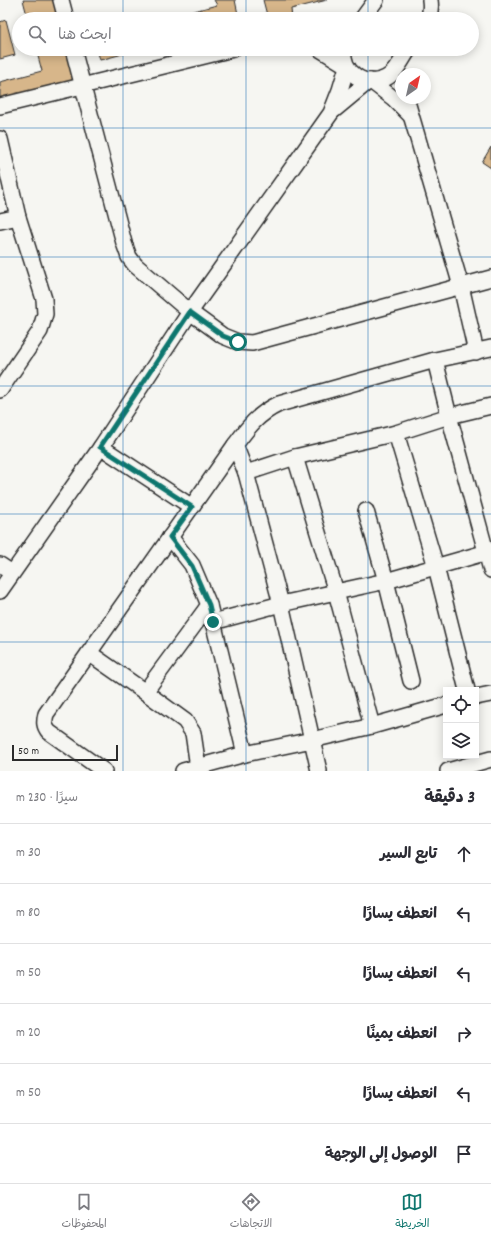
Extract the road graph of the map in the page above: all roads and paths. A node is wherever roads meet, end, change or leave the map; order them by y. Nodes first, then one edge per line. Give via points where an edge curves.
1 (61, 0) edge
2 (376, 0) edge
3 (430, 0) edge
4 (64, 12) edge
5 (366, 12) edge
6 (430, 12) edge
7 (75, 56) edge
8 (204, 56) edge
9 (331, 56) edge
10 (344, 56) edge
11 (406, 56) edge
12 (347, 66) junction
13 (401, 68) edge
14 (395, 73) edge
15 (370, 81) junction
16 (83, 85) junction
17 (408, 104) edge
18 (0, 106) edge
19 (331, 113) junction
20 (412, 116) junction
21 (0, 139) edge
22 (18, 217) junction
23 (0, 222) edge
24 (491, 278) edge
25 (461, 286) junction
26 (190, 312) junction
27 (491, 348) edge
28 (476, 352) junction
29 (435, 360) junction
30 (0, 390) edge
31 (491, 406) edge
32 (449, 416) junction
33 (396, 433) junction
34 (235, 445) junction
35 (100, 447) junction
36 (295, 457) junction
37 (246, 473) junction
38 (192, 507) junction
39 (366, 511) dead end
40 (170, 537) junction
41 (489, 552) edge
42 (436, 567) junction
43 (6, 569) edge
44 (491, 570) edge
45 (386, 581) junction
46 (0, 591) edge
47 (336, 592) junction
48 (281, 604) junction
49 (209, 605) junction
50 (213, 622) junction
51 (89, 653) junction
52 (411, 681) dead end
53 (466, 687) edge
54 (145, 692) junction
55 (491, 694) edge
56 (479, 696) edge
57 (443, 706) edge
58 (372, 726) junction
59 (312, 740) junction
60 (245, 754) junction
61 (491, 758) edge
62 (198, 767) junction
63 (104, 771) edge
64 (183, 771) edge
65 (319, 771) edge
66 (448, 771) edge

1 - 4 street
2 - 5 street
3 - 6 street
7 - 16 street
8 - 16 street
9 - 12 street
10 - 12 street
11 - 13 street
12 - 15 street via 356,77
12 - 19 street
14 - 15 street via 379,81
15 - 19 street
15 - 20 street
16 - 18 street
16 - 26 street via 129,257 134,266
17 - 20 street
19 - 26 street
20 - 25 street
21 - 22 street
22 - 23 street
22 - 30 street via 44,298 45,314 40,331
24 - 25 street
25 - 26 street via 252,343 238,342 223,336
25 - 28 street
26 - 35 street
27 - 28 street
28 - 29 street
29 - 32 street
29 - 34 street via 279,404 256,419
31 - 32 street
32 - 33 street
32 - 41 street
33 - 36 street
33 - 42 street
34 - 37 street
34 - 38 street
35 - 38 street
35 - 43 street
36 - 37 street
36 - 47 street
37 - 48 street
38 - 40 street
39 - 45 street
40 - 49 street via 192,566
40 - 51 street
41 - 42 street
41 - 44 street
42 - 45 street
42 - 53 street
43 - 46 street
45 - 47 street
45 - 52 street
47 - 48 street
47 - 58 street
48 - 50 street
48 - 59 street
49 - 50 street
49 - 54 street
50 - 60 street
51 - 54 street
51 - 63 street via 46,714 44,722 49,732
54 - 62 street via 190,727
55 - 56 street
57 - 58 street
58 - 59 street
59 - 60 street
59 - 65 street
60 - 62 street
61 - 66 street
62 - 64 street

